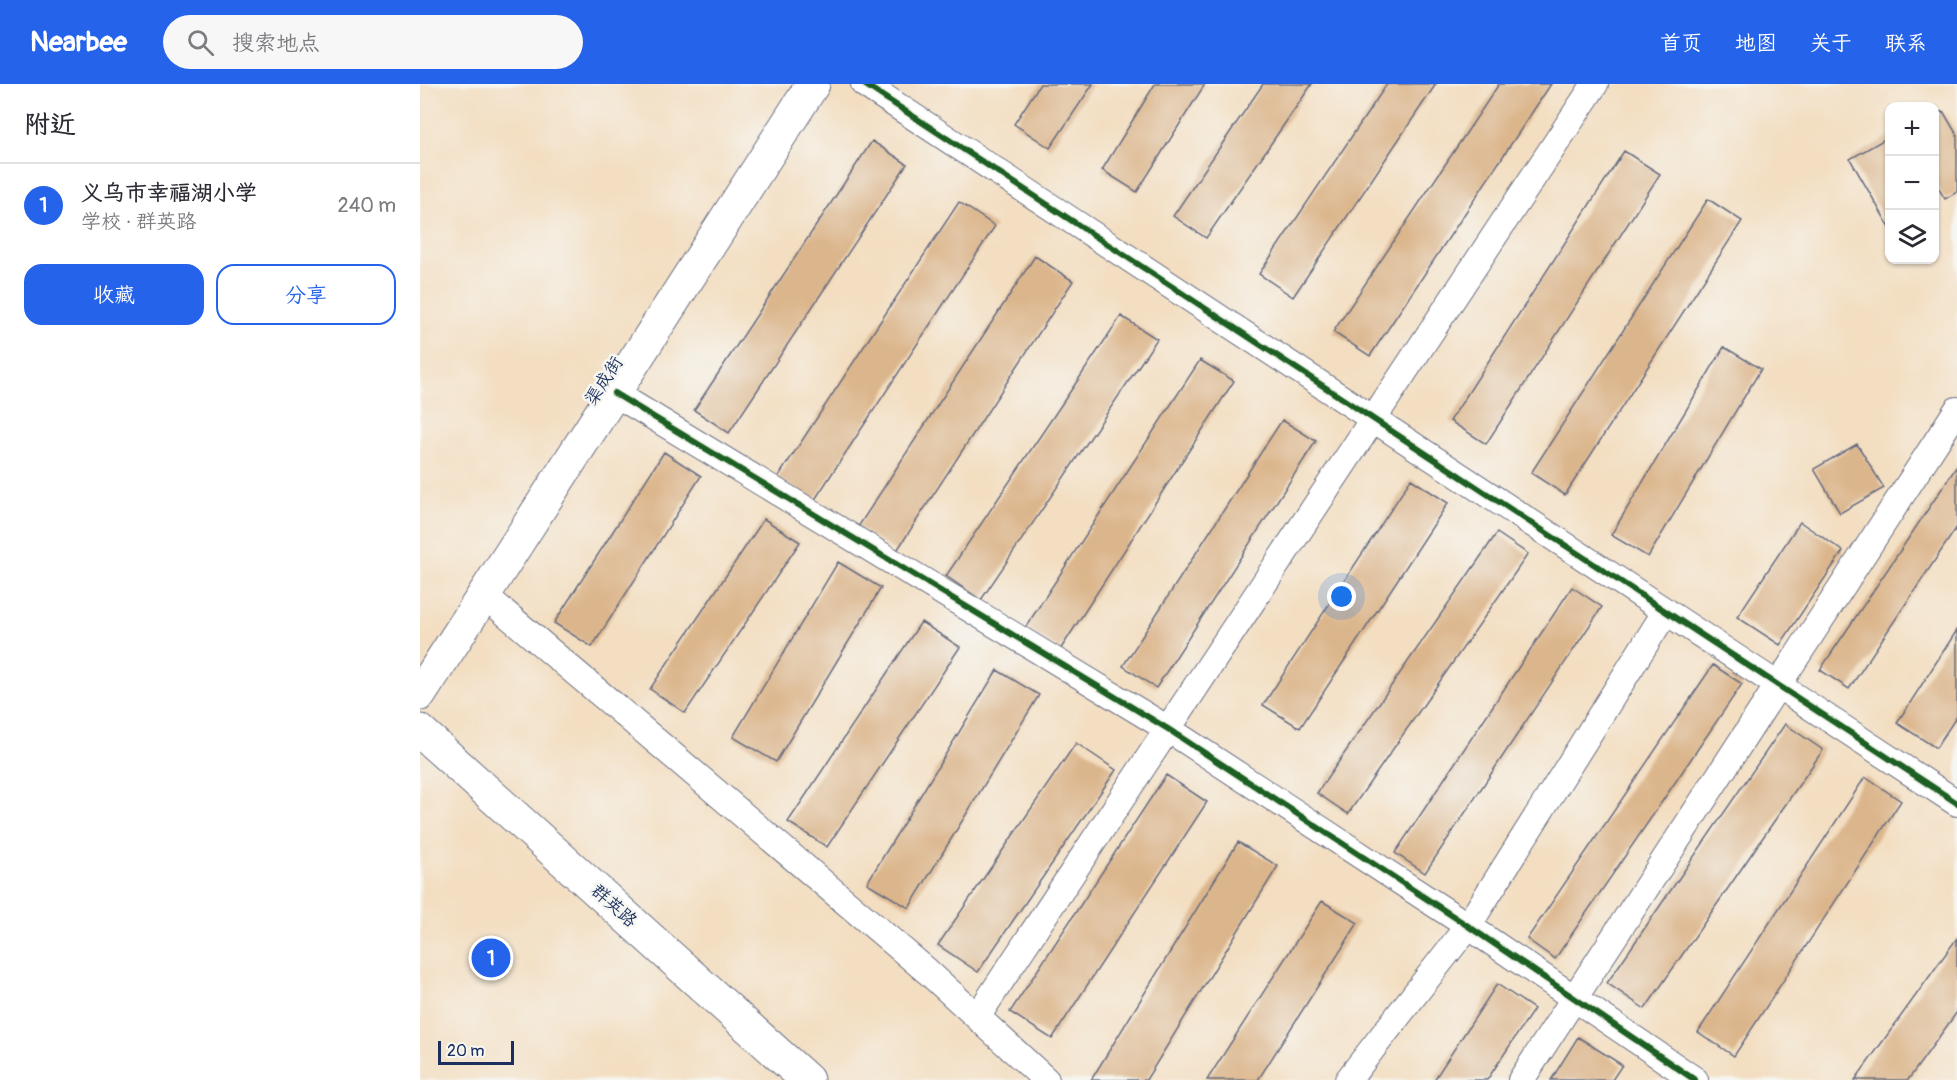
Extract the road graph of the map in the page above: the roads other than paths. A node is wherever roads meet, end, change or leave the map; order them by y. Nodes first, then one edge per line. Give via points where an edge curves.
1 (813, 84) edge
2 (864, 84) edge
3 (1595, 84) edge
4 (614, 393) junction
5 (1957, 410) edge
6 (1373, 419) junction
7 (484, 595) junction
8 (1666, 611) junction
9 (1779, 686) junction
10 (420, 694) edge
11 (1168, 729) junction
12 (420, 731) edge
13 (1957, 803) edge
14 (1468, 926) junction
15 (1574, 998) junction
16 (977, 1017) junction
17 (807, 1080) edge
18 (1046, 1080) edge
19 (1348, 1080) edge
20 (1521, 1080) edge
21 (1695, 1080) edge

1 - 4 street, 渠成街
2 - 6 street
3 - 6 street
4 - 7 street, 渠成街
4 - 11 street
5 - 9 street
6 - 8 street
6 - 11 street
7 - 10 street, 渠成街
7 - 16 street
8 - 9 street
8 - 14 street
9 - 13 street
9 - 15 street
11 - 14 street
11 - 16 street
12 - 17 street, 群英路
14 - 15 street
14 - 19 street
15 - 20 street
15 - 21 street
16 - 18 street

